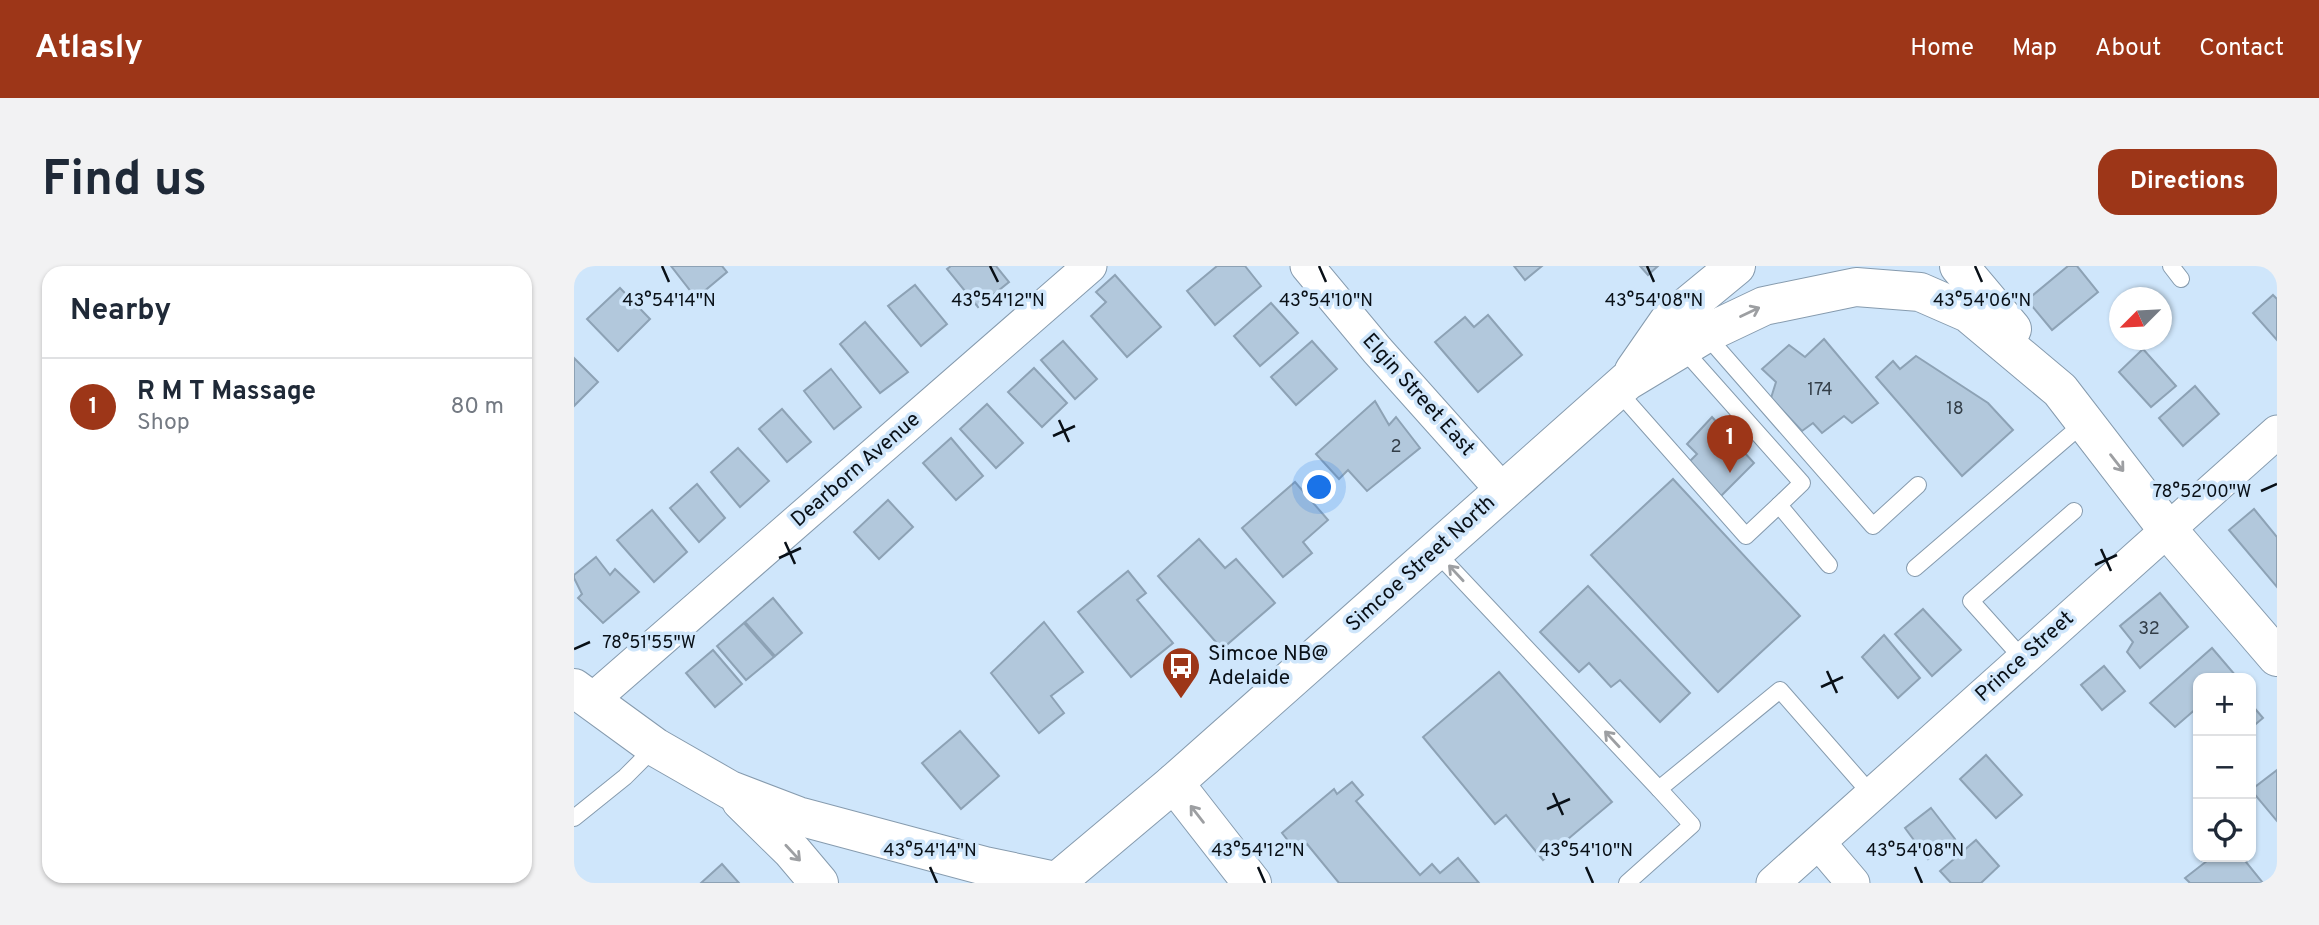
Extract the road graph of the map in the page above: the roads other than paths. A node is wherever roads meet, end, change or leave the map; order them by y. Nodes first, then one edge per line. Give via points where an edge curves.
1 (1090, 266) edge
2 (1307, 266) edge
3 (1736, 266) edge
4 (1959, 266) edge
5 (1693, 341) junction
6 (1622, 386) junction
7 (2060, 390) junction
8 (2085, 422) junction
9 (2277, 432) edge
10 (1918, 485) dead end
11 (1503, 491) junction
12 (1779, 505) junction
13 (2074, 511) dead end
14 (2167, 529) junction
15 (1436, 551) junction
16 (1829, 565) dead end
17 (1915, 568) dead end
18 (2277, 657) edge
19 (2023, 659) junction
20 (582, 694) edge
21 (655, 747) junction
22 (1174, 783) junction
23 (1659, 789) junction
24 (730, 790) junction
25 (1872, 794) junction
26 (574, 818) edge
27 (1819, 843) junction
28 (1059, 882) edge
29 (819, 883) edge
30 (1252, 883) edge
31 (1627, 883) edge
32 (1773, 883) edge
33 (1853, 883) edge

1 - 20 street, Dearborn Avenue
2 - 11 street, Elgin Street East
3 - 6 main road, Simcoe Street North via 1668,322
4 - 7 main road
5 - 6 main road, Simcoe Street North
5 -> 7 main road, Simcoe Street North via 1764,306 1856,287 1920,292 1968,313
5 - 10 lane via 1873,526
5 - 12 lane via 1802,483
6 - 11 main road, Simcoe Street North
6 - 12 lane via 1746,536
7 - 8 main road
8 -> 14 main road
8 - 17 lane
9 - 14 street, Prince Street
11 - 15 main road, Simcoe Street North
12 - 16 lane
13 - 19 lane via 1971,601
14 - 18 main road
14 - 19 street, Prince Street
15 - 22 main road, Simcoe Street North
23 -> 15 lane
19 - 25 street, Prince Street
20 - 21 main road
21 - 24 main road
21 - 26 lane
22 - 28 main road, Simcoe Street North
30 -> 22 main road
23 - 25 lane via 1780,690
23 - 31 lane via 1692,825
24 - 28 main road via 798,816
24 -> 29 main road
25 - 27 street, Prince Street
27 - 32 street, Prince Street
27 - 33 street

